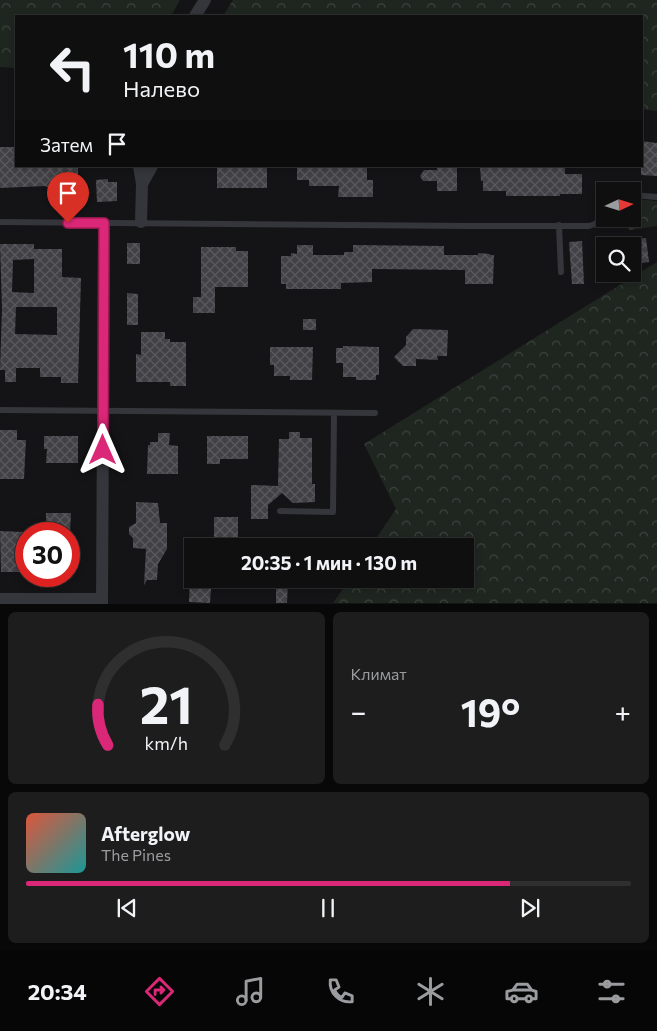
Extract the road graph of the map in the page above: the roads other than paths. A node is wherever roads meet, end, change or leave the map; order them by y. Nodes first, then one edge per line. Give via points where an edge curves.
1 (205, 0) edge
2 (196, 15) edge
3 (139, 167) edge
4 (151, 167) edge
5 (142, 184) junction
6 (641, 196) edge
7 (657, 197) edge
8 (0, 222) edge
9 (141, 222) junction
10 (596, 222) edge
11 (104, 223) junction
12 (559, 226) junction
13 (561, 272) dead end
14 (0, 410) edge
15 (103, 412) junction
16 (334, 414) junction
17 (375, 414) dead end
18 (280, 511) dead end
19 (0, 599) edge
20 (102, 601) edge

1 - 2 street
3 - 5 street
4 - 5 street
5 - 9 street
6 - 7 lane
8 - 11 lane
9 - 11 lane
9 - 12 lane
10 - 12 lane via 589,226
11 - 15 street
12 - 13 lane
14 - 15 lane
15 - 16 lane
15 - 20 street
16 - 17 lane
16 - 18 lane via 333,512
19 - 20 street

